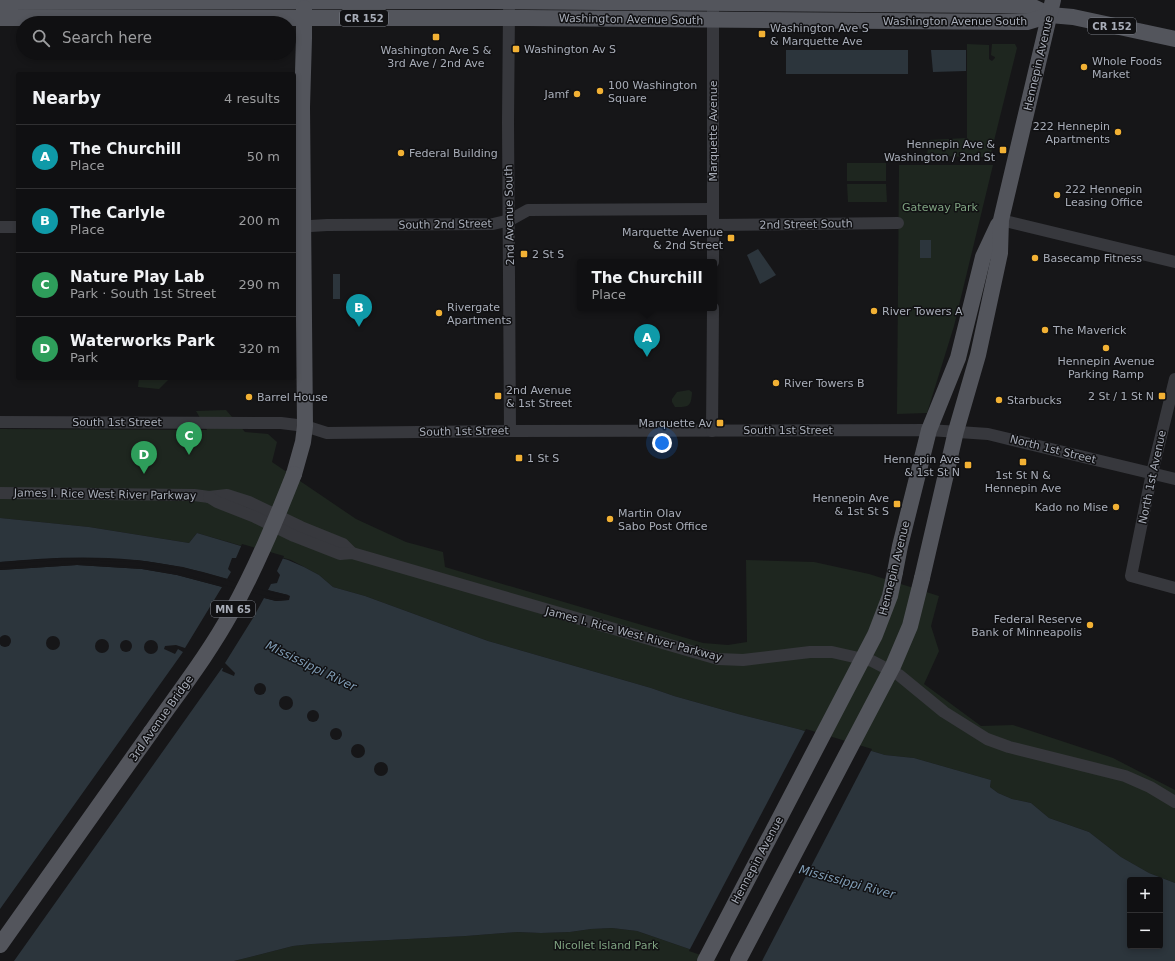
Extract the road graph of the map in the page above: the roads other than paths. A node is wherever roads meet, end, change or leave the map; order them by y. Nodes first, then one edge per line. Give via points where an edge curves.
1 (304, 0) edge
2 (96, 1) edge
3 (510, 1) edge
4 (713, 1) edge
5 (0, 2) edge
6 (918, 3) edge
7 (1051, 8) edge
8 (97, 16) edge
9 (0, 18) edge
10 (16, 18) edge
11 (296, 18) edge
12 (304, 18) junction
13 (509, 18) junction
14 (713, 20) junction
15 (917, 21) junction
16 (1175, 40) edge
17 (713, 209) junction
18 (510, 220) junction
19 (1001, 220) junction
20 (898, 223) dead end
21 (713, 225) junction
22 (298, 226) edge
23 (16, 227) edge
24 (0, 228) edge
25 (713, 259) edge
26 (1175, 262) edge
27 (713, 311) edge
28 (1175, 379) edge
29 (0, 422) edge
30 (304, 426) junction
31 (929, 430) junction
32 (510, 431) junction
33 (712, 431) junction
34 (956, 431) junction
35 (1152, 473) junction
36 (1175, 479) edge
37 (0, 492) edge
38 (1175, 588) edge
39 (1175, 802) edge
40 (0, 945) edge
41 (705, 961) edge
42 (738, 961) edge

1 - 2 main road, Washington Avenue South / CR 152
1 - 3 main road, Washington Avenue South / CR 152
1 - 12 main road, MN 65
2 - 5 main road, Washington Avenue South / CR 152
2 - 8 main road
3 - 4 main road, Washington Avenue South / CR 152
3 - 13 street, 2nd Avenue South
4 - 6 main road, Washington Avenue South / CR 152
4 - 14 street, Marquette Avenue
6 - 7 main road, Washington Avenue South / CR 152
6 - 15 street
7 - 15 main road, Washington Avenue South / CR 152 via 1026,22
7 - 16 main road, CR 152 via 1073,17
7 - 19 main road, Hennepin Avenue
9 - 10 main road, Washington Avenue South / CR 152
11 - 12 main road, Washington Avenue South / CR 152
12 - 13 main road, Washington Avenue South / CR 152
12 - 22 main road, MN 65
13 - 14 main road, Washington Avenue South / CR 152
13 - 18 street, 2nd Avenue South
14 - 15 main road, Washington Avenue South / CR 152
14 - 17 street, Marquette Avenue
17 - 18 street, South 2nd Street via 528,210
17 - 21 street, Marquette Avenue
18 - 22 street, South 2nd Street via 476,225
18 - 32 street, 2nd Avenue South
19 - 26 street
19 - 31 main road, Hennepin Avenue via 983,257 958,358
19 - 34 main road, Hennepin Avenue via 998,259 978,355
20 - 21 street, 2nd Street South
21 - 25 street, Marquette Avenue
22 - 30 main road, MN 65
23 - 24 street
27 - 33 street
28 - 35 street, North 1st Avenue
29 - 30 street, South 1st Street via 234,422
30 - 32 street, South 1st Street via 327,433
30 - 40 main road, 3rd Avenue Bridge / MN 65, bridge via 303,442 294,474 262,553 226,621
31 - 33 street, South 1st Street
31 - 34 street, North 1st Street
31 - 41 main road, Hennepin Avenue, bridge via 890,596 875,635
32 - 33 street, South 1st Street
34 - 35 street, North 1st Street via 988,434
34 - 42 main road, Hennepin Avenue, bridge via 910,626 893,666
35 - 36 street, North 1st Street
35 - 38 street, North 1st Avenue via 1131,576
37 - 39 street, James I. Rice West River Parkway via 209,497 227,495 249,502 343,544 352,553 718,659 742,660 825,652 872,661 899,675 944,712 987,739 1009,747 1125,776

